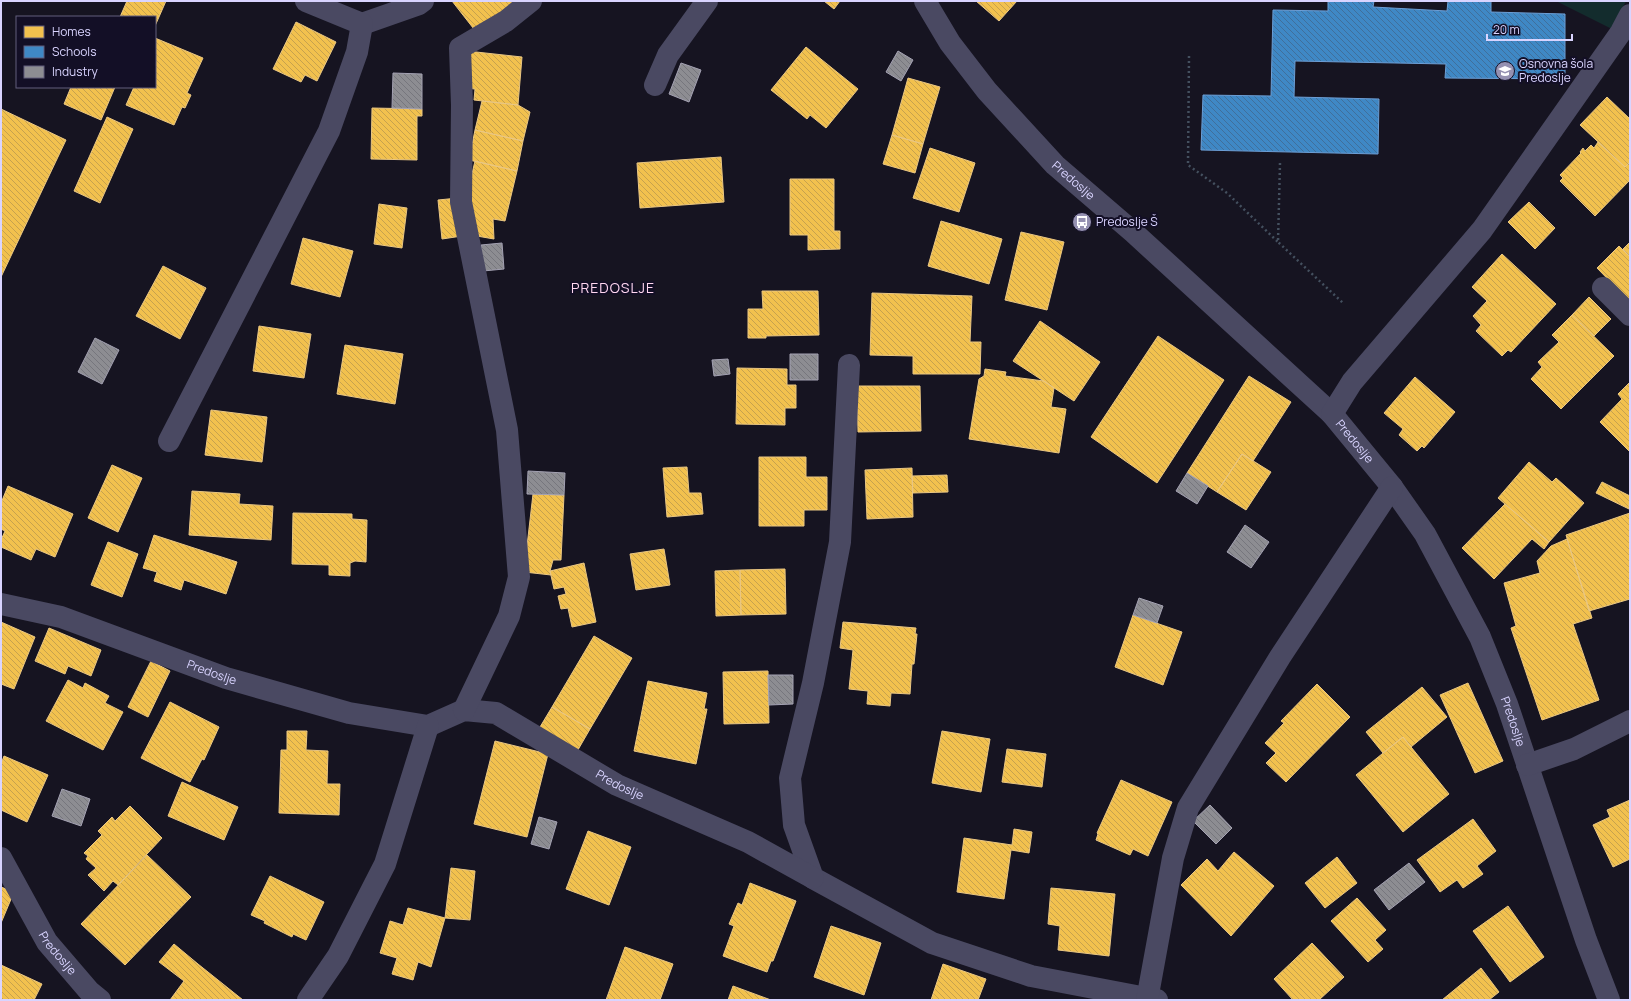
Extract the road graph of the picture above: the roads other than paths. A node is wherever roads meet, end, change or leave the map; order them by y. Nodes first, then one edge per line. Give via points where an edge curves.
1 (306, 1) edge
2 (423, 1) edge
3 (531, 1) edge
4 (707, 1) edge
5 (925, 1) edge
6 (362, 24) junction
7 (1627, 30) edge
8 (654, 85) dead end
9 (1603, 288) dead end
10 (1630, 314) edge
11 (849, 365) dead end
12 (1332, 414) junction
13 (169, 441) dead end
14 (1392, 487) junction
15 (1, 604) edge
16 (464, 710) junction
17 (1630, 722) edge
18 (428, 726) junction
19 (1527, 765) junction
20 (1, 858) edge
21 (813, 878) junction
22 (1150, 999) edge
23 (100, 1000) edge
24 (308, 1000) edge
25 (1609, 1000) edge

1 - 6 street
2 - 6 street
3 - 16 street via 506,21 460,48 462,202 507,430 520,577 509,616
4 - 8 street via 668,55
5 - 12 street, Predoslje via 950,43 983,85 1055,165 1133,232
6 - 13 street via 357,52 329,131
7 - 12 street via 1482,230 1352,382
9 - 10 street
11 - 21 street via 840,542 813,683 790,778 794,825
12 - 14 street, Predoslje
14 - 19 street, Predoslje via 1425,534 1480,637 1507,704
14 - 22 street via 1280,657 1188,808 1173,858
15 - 18 street, Predoslje via 61,617 226,678 349,712
16 - 18 street
16 - 21 street, Predoslje via 496,714 617,785 748,842
17 - 19 street via 1574,749
18 - 24 street via 385,864 338,956
19 - 25 street, Predoslje
20 - 23 street, Predoslje via 47,942 89,991
21 - 22 street, Predoslje via 932,943 1031,976

